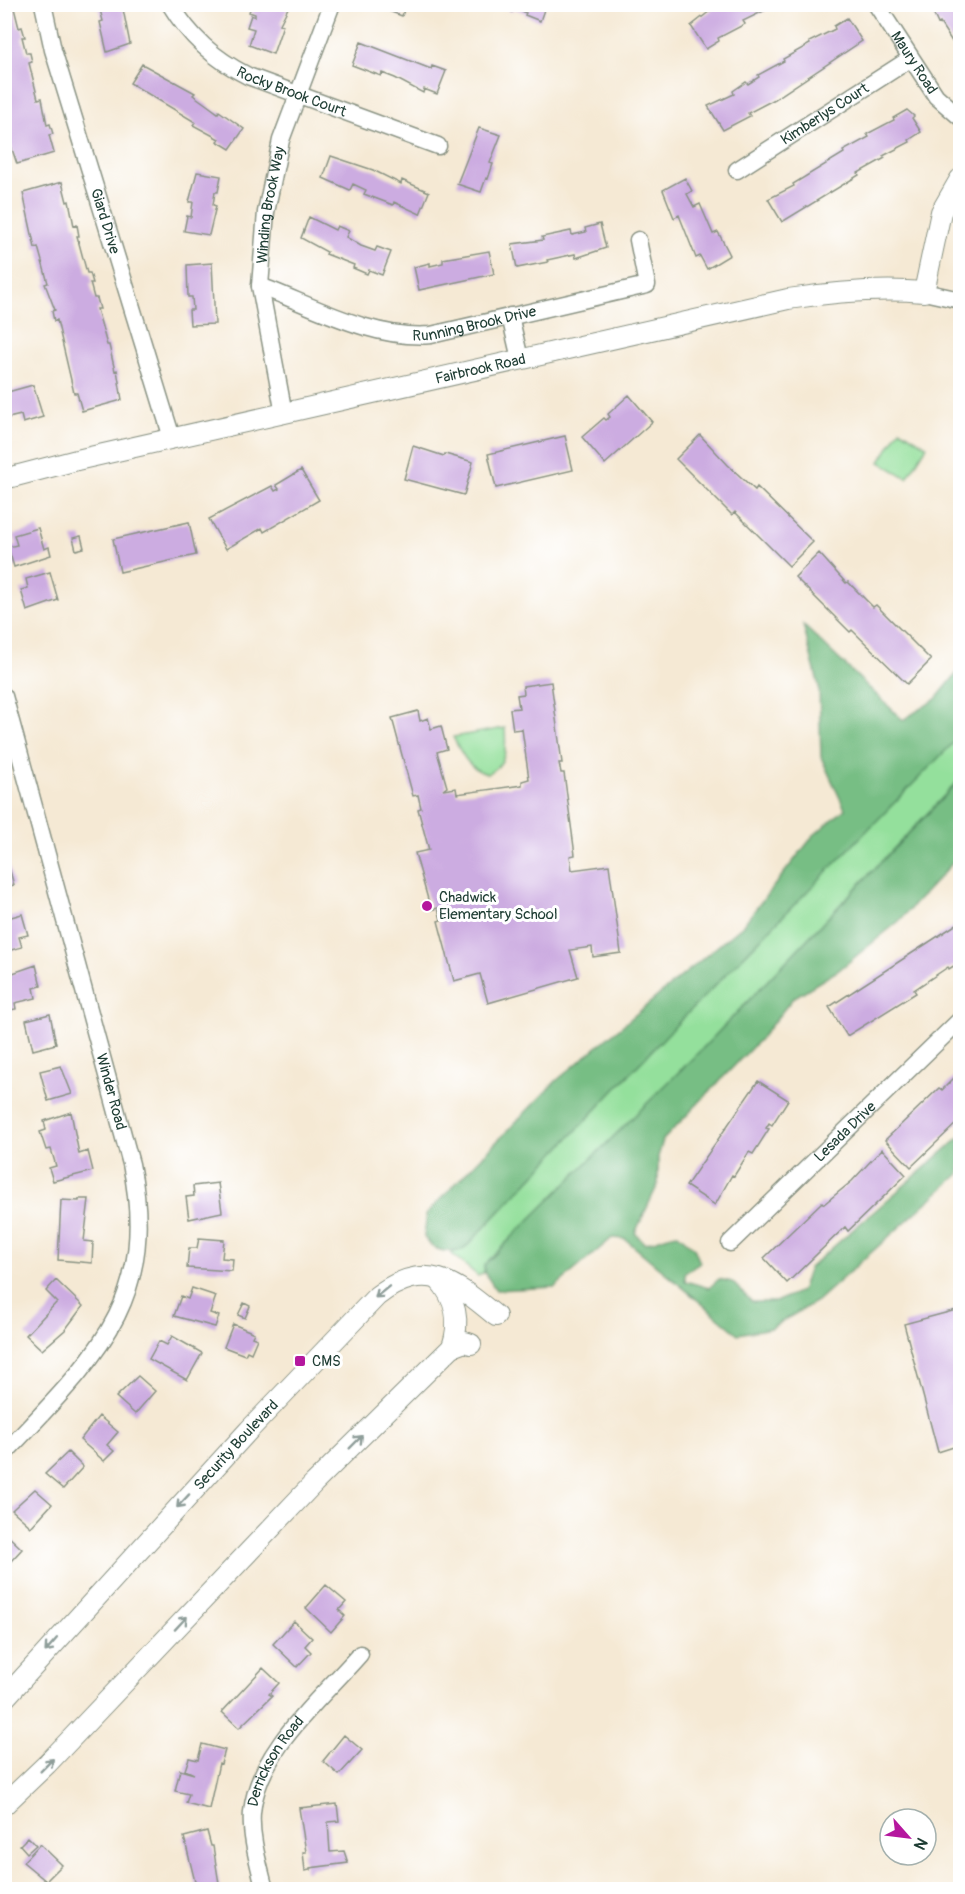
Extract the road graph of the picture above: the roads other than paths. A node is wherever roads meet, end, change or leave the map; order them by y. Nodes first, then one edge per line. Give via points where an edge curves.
1 (44, 4) edge
2 (170, 4) edge
3 (332, 4) edge
4 (876, 4) edge
5 (910, 59) junction
6 (299, 94) junction
7 (960, 117) edge
8 (438, 146) dead end
9 (737, 170) dead end
10 (960, 178) edge
11 (638, 240) dead end
12 (260, 286) junction
13 (924, 292) junction
14 (960, 300) edge
15 (510, 316) junction
16 (520, 359) junction
17 (284, 414) junction
18 (172, 438) junction
19 (4, 479) edge
20 (4, 696) edge
21 (10, 742) edge
22 (960, 1020) edge
23 (730, 1243) dead end
24 (436, 1277) junction
25 (496, 1316) dead end
26 (4, 1454) edge
27 (360, 1654) dead end
28 (4, 1699) edge
29 (4, 1805) edge
30 (265, 1890) edge

1 - 18 street, Giard Drive via 53,50
2 - 6 street, Rocky Brook Court via 181,23 223,63
3 - 6 street, Winding Brook Way
4 - 5 street, Maury Road
5 - 7 street, Maury Road via 936,96
5 - 9 street, Kimberlys Court
6 - 8 street, Rocky Brook Court
6 - 12 street, Winding Brook Way via 272,177
10 - 13 street via 941,212
11 - 15 street, Running Brook Drive via 647,285
12 - 15 street, Running Brook Drive via 372,329 411,336
12 - 17 street, Winding Brook Way
13 - 14 street, Fairbrook Road
13 - 16 street, Fairbrook Road via 885,289 788,299
15 - 16 street
16 - 17 street, Fairbrook Road
17 - 18 street, Fairbrook Road
18 - 19 street, Fairbrook Road
20 - 21 street, Winder Road
21 - 26 street, Winder Road via 131,1164 139,1223 132,1279 108,1336
22 - 23 street, Lesada Drive
24 - 25 street via 471,1295
24 -> 28 street, Security Boulevard via 422,1275 393,1283 355,1317
29 -> 24 street via 314,1483 462,1345 453,1299
27 - 30 street, Derrickson Road via 290,1732 261,1774 252,1814

